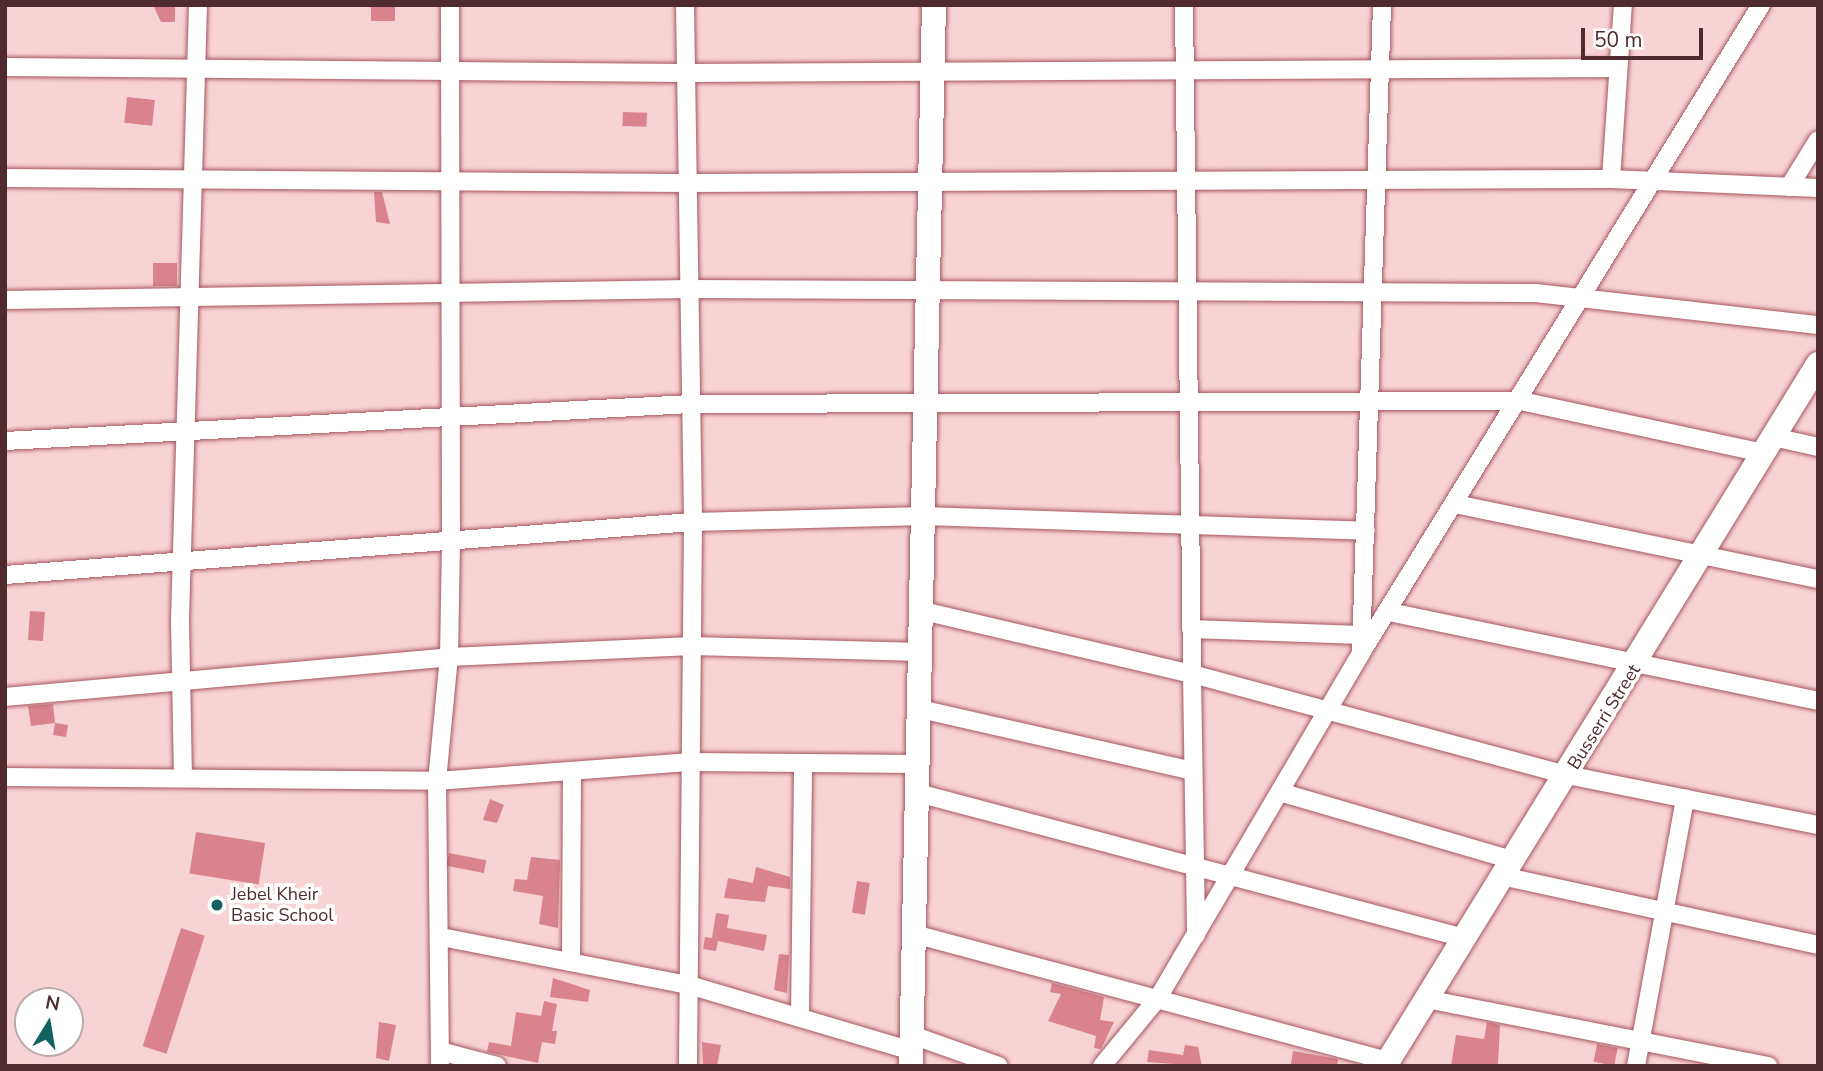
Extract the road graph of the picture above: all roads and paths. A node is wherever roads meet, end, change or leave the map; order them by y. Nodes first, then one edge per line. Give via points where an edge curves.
1 (198, 5) edge
2 (450, 5) edge
3 (685, 5) edge
4 (934, 5) edge
5 (1184, 5) edge
6 (1382, 5) edge
7 (1623, 5) edge
8 (1761, 5) edge
9 (5, 67) edge
10 (1380, 67) junction
11 (1618, 68) junction
12 (1185, 69) junction
13 (196, 71) junction
14 (934, 71) junction
15 (451, 72) junction
16 (685, 73) junction
17 (1818, 140) edge
18 (5, 178) edge
19 (934, 178) junction
20 (193, 179) junction
21 (1186, 179) junction
22 (1378, 179) junction
23 (1611, 180) junction
24 (451, 181) junction
25 (687, 183) junction
26 (1651, 184) junction
27 (1789, 187) junction
28 (1818, 188) edge
29 (689, 289) junction
30 (931, 291) junction
31 (1187, 292) junction
32 (451, 293) junction
33 (1373, 294) junction
34 (1586, 295) junction
35 (190, 298) junction
36 (5, 300) edge
37 (1818, 325) edge
38 (1818, 364) edge
39 (1521, 401) junction
40 (1188, 402) junction
41 (1372, 402) junction
42 (928, 403) junction
43 (691, 404) junction
44 (451, 417) junction
45 (186, 432) junction
46 (5, 441) edge
47 (1768, 445) junction
48 (1818, 447) edge
49 (1455, 504) junction
50 (925, 516) junction
51 (693, 522) junction
52 (1190, 527) junction
53 (1366, 531) junction
54 (451, 543) junction
55 (182, 557) junction
56 (1703, 557) junction
57 (5, 575) edge
58 (1818, 579) edge
59 (923, 611) junction
60 (1389, 611) junction
61 (1191, 629) junction
62 (1361, 644) junction
63 (692, 646) junction
64 (922, 652) junction
65 (449, 657) junction
66 (1636, 665) junction
67 (1192, 674) junction
68 (180, 679) junction
69 (5, 697) edge
70 (1818, 701) edge
71 (920, 709) junction
72 (1330, 712) junction
73 (691, 762) junction
74 (803, 763) junction
75 (919, 764) junction
76 (1193, 771) junction
77 (572, 772) junction
78 (1567, 775) junction
79 (5, 777) edge
80 (183, 778) junction
81 (438, 781) junction
82 (918, 793) junction
83 (1283, 793) junction
84 (1685, 799) junction
85 (1818, 825) edge
86 (1195, 866) junction
87 (1507, 868) junction
88 (1234, 873) junction
89 (1664, 914) junction
90 (914, 934) junction
91 (1196, 935) junction
92 (441, 937) junction
93 (1464, 938) junction
94 (1818, 945) edge
95 (571, 962) junction
96 (689, 985) junction
97 (1158, 998) junction
98 (1426, 999) junction
99 (800, 1018) junction
100 (1640, 1041) junction
101 (912, 1051) edge
102 (440, 1058) edge
103 (1387, 1063) edge
104 (497, 1066) edge
105 (688, 1066) edge
106 (999, 1066) edge
107 (1102, 1066) edge
108 (1636, 1066) edge
109 (1769, 1066) edge

1 - 13 street
2 - 15 street
3 - 16 street
4 - 14 street
5 - 12 street
6 - 10 street
7 - 11 street
8 - 26 street
9 - 13 street
10 - 11 street
10 - 12 street
10 - 22 street
11 - 23 street
12 - 14 street
12 - 21 street
13 - 15 street
13 - 20 street
14 - 16 street
14 - 19 street
15 - 16 street
15 - 24 street
16 - 25 street
17 - 27 street
18 - 20 street
19 - 21 street
19 - 25 street
19 - 30 street
20 - 24 street
20 - 35 street
21 - 22 street
21 - 31 street
22 - 23 street
22 - 33 street
23 - 26 street
24 - 25 street
24 - 32 street
25 - 29 street
26 - 27 street
26 - 34 street
27 - 28 street
29 - 30 street
29 - 32 street
29 - 43 street
30 - 31 street
30 - 42 street
31 - 33 street
31 - 40 street
32 - 35 street
32 - 44 street
33 - 34 street
33 - 41 street
34 - 37 street
34 - 39 street
35 - 36 street
35 - 45 street
38 - 47 street, Busserri Street
39 - 41 street
39 - 47 street
39 - 49 street
40 - 41 street
40 - 42 street
40 - 52 street
41 - 53 street
42 - 43 street
42 - 50 street
43 - 44 street
43 - 51 street
44 - 45 street
44 - 54 street
45 - 46 street
45 - 55 street
47 - 48 street
47 - 56 street, Busserri Street
49 - 56 street
49 - 60 street
50 - 51 street
50 - 52 street
50 - 59 street
51 - 54 street
51 - 63 street
52 - 53 street
52 - 61 street
53 - 62 street
54 - 55 street
54 - 65 street
55 - 57 street
55 - 68 street
56 - 58 street
56 - 66 street, Busserri Street
59 - 64 street
59 - 67 street
60 - 62 street
60 - 66 street
61 - 62 street
61 - 67 street
62 - 72 street
63 - 64 street
63 - 65 street
63 - 73 street
64 - 71 street
65 - 68 street
65 - 81 street
66 - 70 street
66 - 78 street, Busserri Street
67 - 72 street
67 - 76 street
68 - 69 street
68 - 80 street
71 - 75 street
71 - 76 street
72 - 78 street
72 - 83 street
73 - 74 street
73 - 77 street
73 - 96 street
74 - 75 street
74 - 99 street
75 - 82 street
76 - 86 street
77 - 81 street
77 - 95 street
78 - 84 street
78 - 87 street, Busserri Street
79 - 80 street
80 - 81 street
81 - 92 street
82 - 86 street
82 - 90 street
83 - 87 street
83 - 88 street
84 - 85 street
84 - 89 street
86 - 88 street
86 - 91 street
87 - 89 street
87 - 93 street, Busserri Street
88 - 91 street
88 - 93 street
89 - 94 street
89 - 100 street
90 - 97 street
90 - 101 street
91 - 97 street
92 - 95 street
92 - 102 street
93 - 98 street, Busserri Street
95 - 96 street
96 - 99 street
96 - 105 street
97 - 103 street
97 - 107 street
98 - 100 street
98 - 103 street, Busserri Street
99 - 101 street
100 - 108 street
100 - 109 street
101 - 106 street
102 - 104 street

